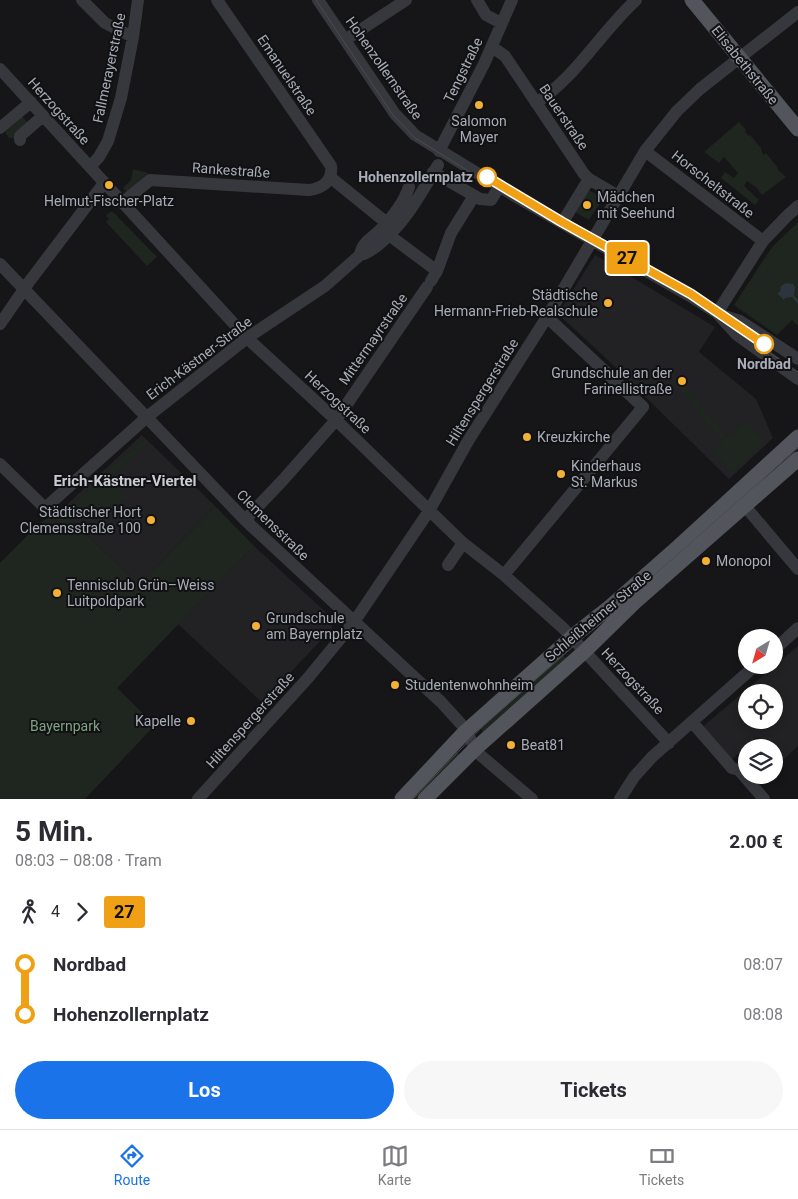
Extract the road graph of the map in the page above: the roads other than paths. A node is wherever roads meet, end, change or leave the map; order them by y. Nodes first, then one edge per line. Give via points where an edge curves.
1 (82, 0) edge
2 (138, 0) edge
3 (217, 0) edge
4 (318, 0) edge
5 (406, 0) edge
6 (477, 0) edge
7 (512, 0) edge
8 (636, 0) edge
9 (692, 0) edge
10 (798, 12) edge
11 (501, 23) junction
12 (133, 37) junction
13 (346, 40) junction
14 (492, 47) junction
15 (739, 59) junction
16 (0, 69) edge
17 (30, 102) junction
18 (536, 103) junction
19 (43, 116) junction
20 (0, 128) edge
21 (798, 129) edge
22 (20, 140) dead end
23 (439, 151) junction
24 (645, 151) junction
25 (90, 167) junction
26 (331, 172) junction
27 (589, 179) junction
28 (104, 183) junction
29 (499, 187) junction
30 (474, 196) junction
31 (618, 196) junction
32 (122, 202) junction
33 (798, 206) edge
34 (562, 223) junction
35 (379, 240) junction
36 (592, 241) junction
37 (763, 241) junction
38 (0, 264) edge
39 (432, 280) junction
40 (24, 289) junction
41 (717, 313) junction
42 (547, 316) junction
43 (0, 324) edge
44 (247, 338) junction
45 (798, 359) edge
46 (798, 369) edge
47 (798, 379) edge
48 (147, 417) junction
49 (336, 420) junction
50 (798, 437) edge
51 (798, 459) edge
52 (0, 464) edge
53 (744, 505) junction
54 (429, 512) junction
55 (245, 520) junction
56 (463, 543) junction
57 (448, 564) dead end
58 (798, 569) edge
59 (504, 575) junction
60 (354, 622) junction
61 (798, 628) edge
62 (572, 637) junction
63 (783, 642) edge
64 (585, 651) junction
65 (746, 674) edge
66 (692, 722) junction
67 (466, 732) junction
68 (669, 743) junction
69 (475, 749) junction
70 (732, 768) junction
71 (198, 799) edge
72 (402, 799) edge
73 (425, 799) edge
74 (532, 799) edge
75 (620, 799) edge
76 (756, 799) edge
77 (764, 799) edge

1 - 12 street via 105,23
2 - 12 street, Fallmerayerstraße
3 - 26 street, Emanuelstraße
4 - 13 street, Hohenzollernstraße
5 - 13 street
6 - 11 street via 486,15
7 - 11 street, Tengstraße
8 - 18 street via 567,78
9 - 15 main road, Elisabethstraße
10 - 15 street, Hiltenspergerstraße
11 - 14 street, Tengstraße
12 - 25 street, Fallmerayerstraße via 121,98 108,141
13 - 23 street, Hohenzollernstraße via 402,123
14 - 18 street, Bauerstraße via 505,56
14 - 23 street, Tengstraße
15 - 21 main road, Elisabethstraße
15 - 24 street, Hiltenspergerstraße via 677,111
16 - 17 street, Herzogstraße
17 - 19 street, Herzogstraße
17 - 20 street
18 - 27 street, Bauerstraße
19 - 22 street via 20,136
19 - 25 street, Herzogstraße
23 - 29 street, Hohenzollernstraße
24 - 31 street, Hiltenspergerstraße
24 - 37 street, Horscheltstraße
25 - 28 street, Herzogstraße
26 - 32 street, Rankestraße via 322,186 310,190 150,180
26 - 35 street
27 - 31 street, Bauerstraße
27 - 34 street
28 - 32 street, Herzogstraße
28 - 40 street
29 - 30 street via 491,200
29 - 34 street, Hohenzollernstraße
30 - 35 street via 451,186 436,168 411,192
30 - 39 street via 451,233
31 - 36 street, Hiltenspergerstraße
32 - 44 street, Herzogstraße
33 - 37 street
34 - 36 street, Hohenzollernstraße
35 - 39 street
35 - 44 street, Erich-Kästner-Straße via 319,290
36 - 41 street, Hohenzollernstraße
36 - 42 street, Hiltenspergerstraße
37 - 41 street
38 - 40 street, Clemensstraße
39 - 49 street, Mittermayrstraße
40 - 43 street
40 - 48 street, Clemensstraße
41 - 45 street, Hohenzollernstraße via 740,321
41 - 46 street
41 - 47 street, Hohenzollernstraße via 737,335
42 - 54 street, Hiltenspergerstraße via 468,441
42 - 59 street via 643,407
44 - 48 street, Erich-Kästner-Straße
44 - 49 street, Herzogstraße
48 - 52 street, Erich-Kästner-Straße via 45,508
48 - 55 street, Clemensstraße
49 - 54 street, Herzogstraße
49 - 55 street, Mittermayrstraße
50 - 62 main road, Schleißheimer Straße via 647,575
51 - 53 main road, Schleißheimer Straße
53 - 58 street
53 - 64 main road, Schleißheimer Straße
54 - 56 street, Herzogstraße
54 - 60 street, Hiltenspergerstraße
55 - 60 street, Clemensstraße
56 - 57 street
56 - 59 street, Herzogstraße
59 - 62 street, Herzogstraße
60 - 67 street, Clemensstraße via 441,702
60 - 71 street, Hiltenspergerstraße via 308,678
61 - 63 street
62 - 64 street, Herzogstraße
62 - 67 main road, Schleißheimer Straße
64 - 68 street, Herzogstraße
64 - 69 main road, Schleißheimer Straße
65 - 66 street
66 - 68 street
66 - 70 street
67 - 69 street, Clemensstraße
67 - 72 main road, Schleißheimer Straße
68 - 75 street via 634,777
69 - 73 main road, Schleißheimer Straße
69 - 74 street, Clemensstraße
70 - 76 street
70 - 77 street via 739,770

